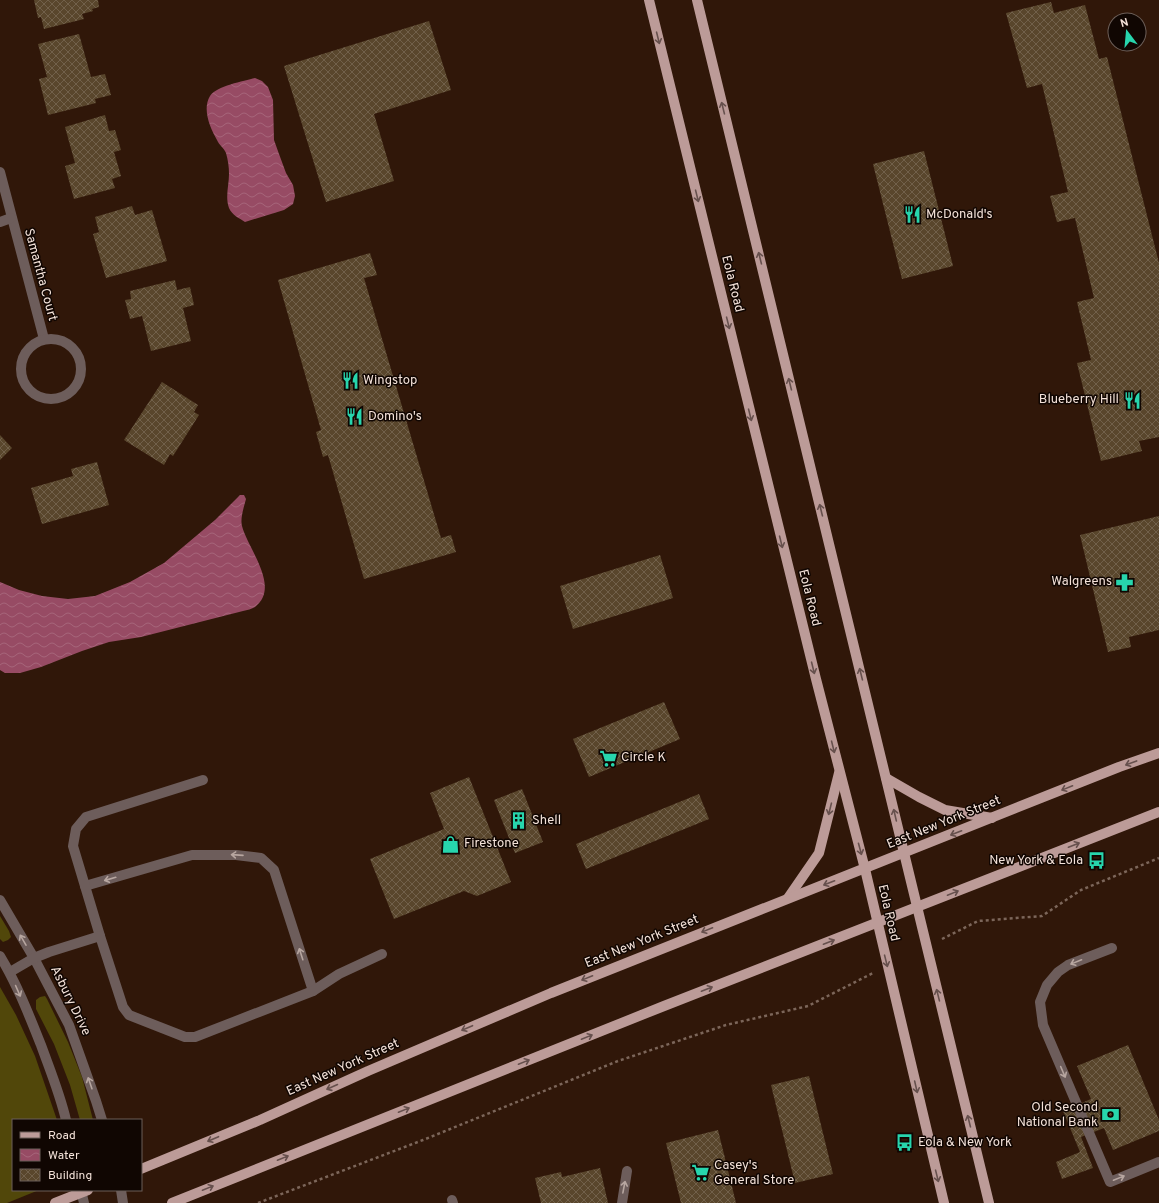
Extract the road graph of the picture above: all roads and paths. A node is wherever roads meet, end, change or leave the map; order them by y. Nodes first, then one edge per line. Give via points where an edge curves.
1 (649, 0) edge
2 (697, 0) edge
3 (0, 172) edge
4 (11, 218) junction
5 (0, 222) edge
6 (44, 339) junction
7 (1159, 753) edge
8 (839, 771) junction
9 (886, 778) junction
10 (203, 780) dead end
11 (1159, 812) edge
12 (992, 818) junction
13 (903, 853) junction
14 (1159, 858) edge
15 (865, 869) junction
16 (85, 886) junction
17 (788, 898) junction
18 (0, 900) edge
19 (917, 907) junction
20 (877, 923) junction
21 (970, 925) dead end
22 (100, 936) junction
23 (1112, 948) dead end
24 (382, 954) dead end
25 (0, 956) edge
26 (34, 958) junction
27 (10, 972) junction
28 (842, 989) dead end
29 (312, 991) junction
30 (66, 1119) edge
31 (102, 1119) edge
32 (1159, 1162) edge
33 (142, 1169) edge
34 (627, 1171) dead end
35 (83, 1191) edge
36 (121, 1191) edge
37 (55, 1203) edge
38 (84, 1203) edge
39 (123, 1203) edge
40 (172, 1203) edge
41 (258, 1203) edge
42 (622, 1203) edge
43 (944, 1203) edge
44 (989, 1203) edge

1 -> 8 main road, Eola Road
9 -> 2 main road
3 - 4 street, Samantha Court
4 - 5 street, Samantha Court
4 - 6 street, Samantha Court
6 - 6 street, Samantha Court via 32,344 24,354 20,364 21,376 26,388 35,395 61,398 77,385 81,375 81,363 77,352 67,342 55,338
7 -> 12 main road, East New York Street
8 -> 15 main road, Eola Road
8 -> 17 main road via 819,853
9 - 12 main road via 945,810
13 -> 9 main road
10 - 16 street via 86,817 76,829 73,846
19 -> 11 main road
12 -> 13 main road, East New York Street
13 - 15 main road, East New York Street
13 - 19 main road
14 - 21 path via 1082,890 1042,916 978,921
15 -> 17 main road, East New York Street
15 - 20 main road, Eola Road
16 - 22 street
29 -> 16 street via 274,870 261,858 192,855
17 -> 33 main road, East New York Street via 558,990
26 -> 18 street, Asbury Drive
19 - 20 main road
44 -> 19 main road
40 -> 20 main road
20 -> 43 main road, Eola Road
22 - 26 street
22 - 29 street via 122,1007 129,1015 185,1037 195,1037
23 -> 32 street via 1068,965 1046,985 1040,1002 1043,1025 1110,1182
24 - 29 street via 339,974
25 - 27 street
26 - 27 street
31 -> 26 street, Asbury Drive via 69,1025
27 -> 30 street via 50,1068
28 - 41 path via 808,1006 726,1025 618,1061
42 -> 34 street
35 - 37 main road
35 - 38 street
36 - 39 street

